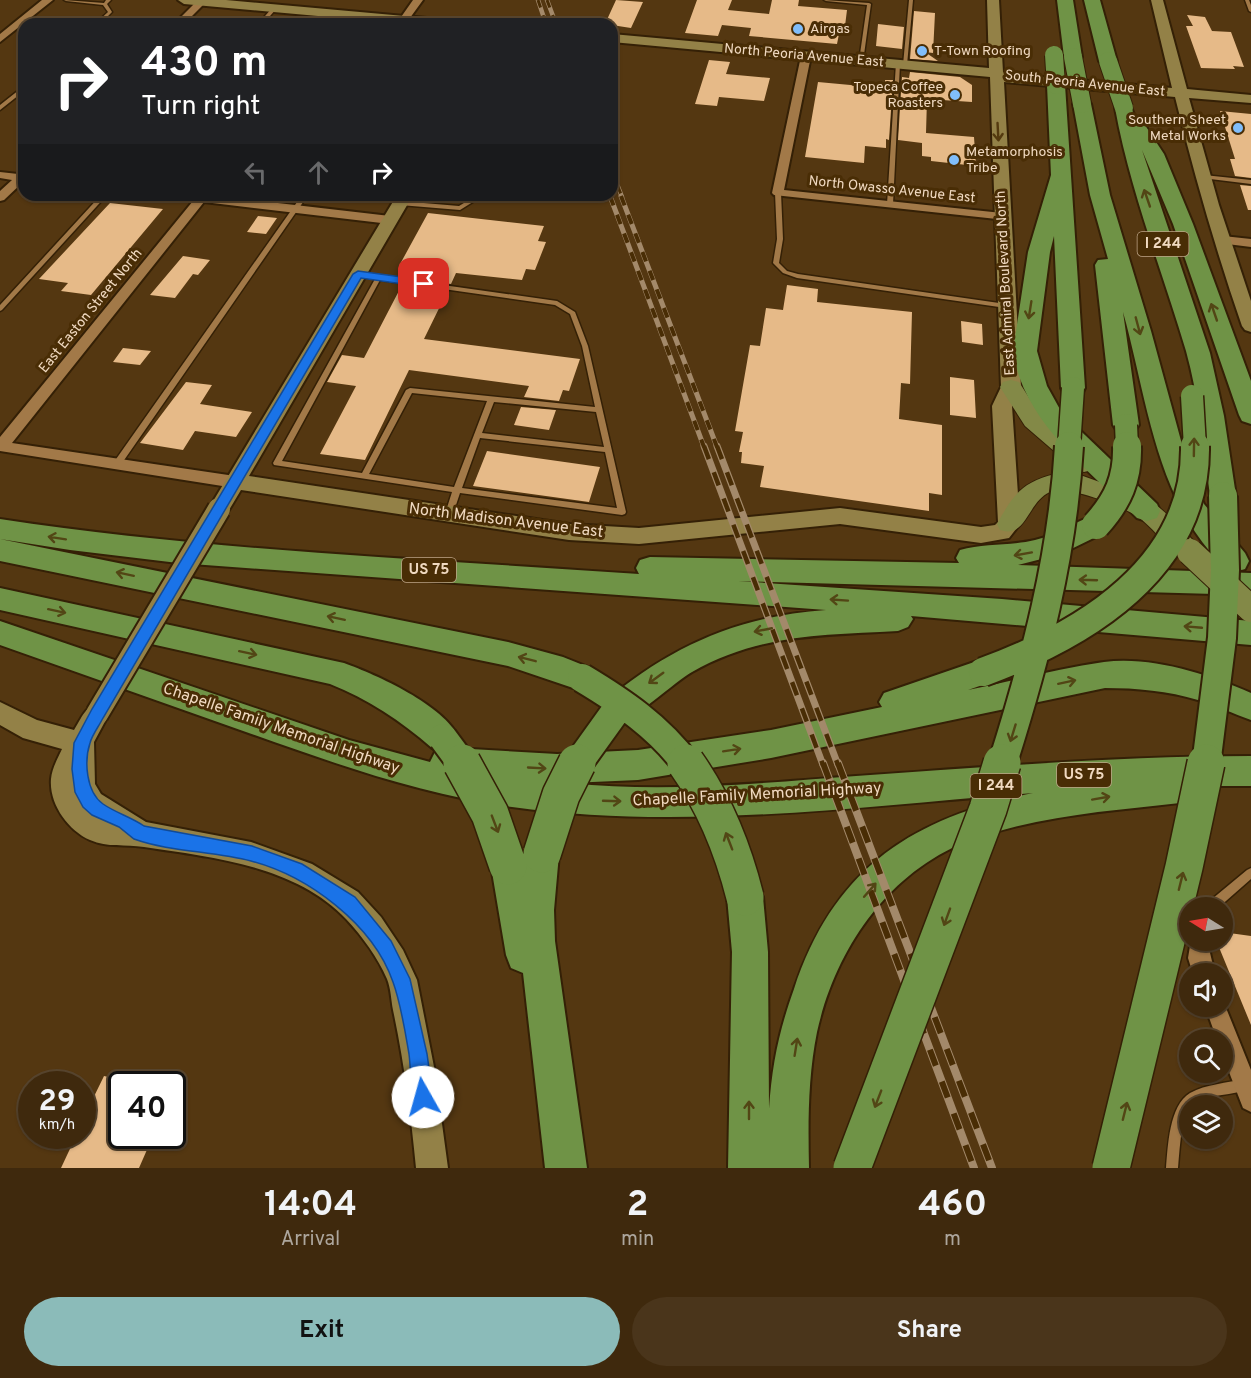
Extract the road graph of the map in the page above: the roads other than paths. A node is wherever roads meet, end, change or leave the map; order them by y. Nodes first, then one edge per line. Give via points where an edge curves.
1 (48, 0) edge
2 (66, 0) edge
3 (184, 0) edge
4 (418, 0) edge
5 (826, 0) edge
6 (911, 0) edge
7 (993, 0) edge
8 (1051, 0) edge
9 (1065, 0) edge
10 (1092, 0) edge
11 (1157, 0) edge
12 (1247, 0) edge
13 (202, 1) edge
14 (107, 2) edge
15 (275, 8) junction
16 (1251, 11) edge
17 (26, 18) edge
18 (104, 18) edge
19 (185, 18) edge
20 (266, 18) edge
21 (334, 18) edge
22 (405, 18) edge
23 (18, 24) edge
24 (0, 39) edge
25 (618, 39) edge
26 (806, 56) junction
27 (861, 61) junction
28 (902, 65) junction
29 (996, 73) junction
30 (1180, 90) junction
31 (18, 93) edge
32 (1251, 93) edge
33 (1251, 99) edge
34 (0, 108) edge
35 (1124, 108) junction
36 (1062, 172) junction
37 (0, 175) edge
38 (18, 177) edge
39 (1204, 177) junction
40 (18, 182) edge
41 (1251, 182) edge
42 (778, 193) junction
43 (1100, 195) junction
44 (0, 198) edge
45 (99, 201) edge
46 (200, 201) edge
47 (234, 201) edge
48 (301, 201) edge
49 (402, 201) edge
50 (416, 201) edge
51 (471, 201) edge
52 (890, 204) junction
53 (296, 209) junction
54 (1002, 217) junction
55 (390, 220) junction
56 (1223, 240) junction
57 (1251, 243) edge
58 (358, 274) junction
59 (379, 277) junction
60 (1006, 306) junction
61 (0, 309) edge
62 (1251, 326) edge
63 (1193, 333) junction
64 (1234, 368) junction
65 (1011, 387) junction
66 (1251, 390) edge
67 (491, 399) junction
68 (599, 410) junction
69 (1251, 414) edge
70 (478, 435) junction
71 (0, 446) edge
72 (608, 450) junction
73 (117, 464) junction
74 (364, 476) junction
75 (235, 482) junction
76 (457, 490) junction
77 (1147, 511) junction
78 (449, 514) junction
79 (1009, 524) junction
80 (0, 529) edge
81 (0, 549) edge
82 (178, 552) junction
83 (646, 568) junction
84 (1251, 577) edge
85 (1251, 584) edge
86 (0, 598) edge
87 (1251, 609) edge
88 (1002, 611) junction
89 (0, 633) edge
90 (1251, 633) edge
91 (1251, 707) edge
92 (0, 713) edge
93 (82, 743) junction
94 (771, 744) junction
95 (349, 754) junction
96 (1251, 771) edge
97 (1251, 785) edge
98 (525, 860) junction
99 (1251, 873) edge
100 (1223, 897) edge
101 (1220, 1017) edge
102 (1248, 1092) edge
103 (432, 1168) edge
104 (565, 1168) edge
105 (749, 1168) edge
106 (788, 1168) edge
107 (852, 1168) edge
108 (1111, 1168) edge
109 (1172, 1168) edge

1 - 17 street
2 - 14 lane
3 - 13 street
4 - 22 street
5 - 27 lane via 869,4
6 - 28 lane
7 - 29 street, East Admiral Boulevard North
8 - 36 highway, I 244, bridge
9 - 43 highway, bridge
10 - 35 highway, I 244, bridge
11 - 30 street
12 - 16 lane
13 - 15 street
13 - 19 street
14 - 18 lane via 110,12
15 - 20 lane
15 - 21 street
23 - 24 street
25 - 26 street, North Peoria Avenue East
26 - 27 street, North Peoria Avenue East
26 - 42 street
27 - 28 street, North Peoria Avenue East
28 - 29 street, North Peoria Avenue East
28 - 52 lane
29 - 30 street, South Peoria Avenue East via 1004,78
29 -> 54 street, East Admiral Boulevard North
30 - 32 street, South Peoria Avenue East
30 - 33 street, South Peoria Avenue East
30 - 39 street
31 - 34 lane
63 -> 35 highway, I 244 via 1133,154
64 -> 35 highway via 1154,154
36 -> 77 highway via 1040,252 1025,351 1027,366 1053,419
36 -> 107 highway, I 244, bridge via 1073,388 1067,486 1050,592 1029,680 988,809
37 - 38 street
39 - 41 lane
39 - 56 street
40 - 44 street
42 - 52 street, North Owasso Avenue East
42 - 60 lane via 780,239 776,263 785,272
43 -> 83 highway, bridge via 1128,460 1124,485 1115,504 1096,525 1075,538 1035,552 1005,557 789,559
43 -> 84 highway via 1176,470 1193,508 1212,536
45 - 61 lane
46 - 71 street, East Easton Street North
47 - 53 street
48 - 53 lane
49 - 55 street
50 - 51 lane via 460,208
52 - 54 street, North Owasso Avenue East
53 - 55 street
53 - 73 lane
54 - 60 street, East Admiral Boulevard North
55 - 58 street
56 - 57 street
56 - 62 street
58 - 59 lane
58 - 75 street
59 - 68 lane via 557,303 573,312 585,345
59 - 74 lane via 277,463
60 - 65 street, East Admiral Boulevard North
94 -> 63 highway, bridge via 1012,663 1106,612 1128,593 1175,532 1192,483
108 -> 63 highway, I 244, bridge via 1206,764 1222,638 1223,496 1212,416
64 - 66 highway
64 - 69 highway
65 - 77 main road via 1030,420 1050,439
65 - 79 street via 1002,406
67 - 68 lane
67 - 70 lane
67 - 74 lane via 410,390
68 - 72 lane
70 - 72 lane
70 - 76 lane
71 - 73 street, North Madison Avenue East
72 - 76 lane via 622,513
73 - 75 street, North Madison Avenue East
74 - 76 lane
75 - 78 street, North Madison Avenue East
75 - 93 street, bridge
76 - 78 lane
77 - 79 main road via 1084,485 1055,483 1029,495
77 - 87 main road, bridge
78 - 79 street, North Madison Avenue East via 569,532 639,536 840,516 981,535 1001,532
82 -> 80 highway, US 75
105 -> 81 highway, bridge via 750,952 745,897 723,825 682,758 645,720 582,678 508,654
82 - 83 highway via 319,548
88 -> 82 highway, US 75
85 -> 83 highway
86 -> 98 highway, bridge via 333,672 384,694 416,714 443,738
90 -> 88 highway, US 75
88 -> 98 highway, bridge via 805,624 752,632 701,651 673,666 615,712 584,750
89 - 95 highway, Chapelle Family Memorial Highway / US 75
94 -> 91 highway via 1105,675 1148,675 1188,682
92 - 93 street via 32,730
93 - 103 street via 66,764 64,779 66,797 86,823 116,835 140,833 252,854 296,869 349,903 385,948 401,979 418,1054
95 -> 94 highway via 556,769 638,765
95 -> 96 highway, Chapelle Family Memorial Highway / US 75 via 442,780 512,792 612,801 790,796 1136,772
106 -> 97 highway via 791,1079 798,1034 815,982 839,928 877,882 900,862 960,828 1010,814 1122,794
98 - 104 highway via 536,910
99 - 100 lane
101 - 102 street
102 - 109 lane via 1194,1097 1185,1105 1177,1126

